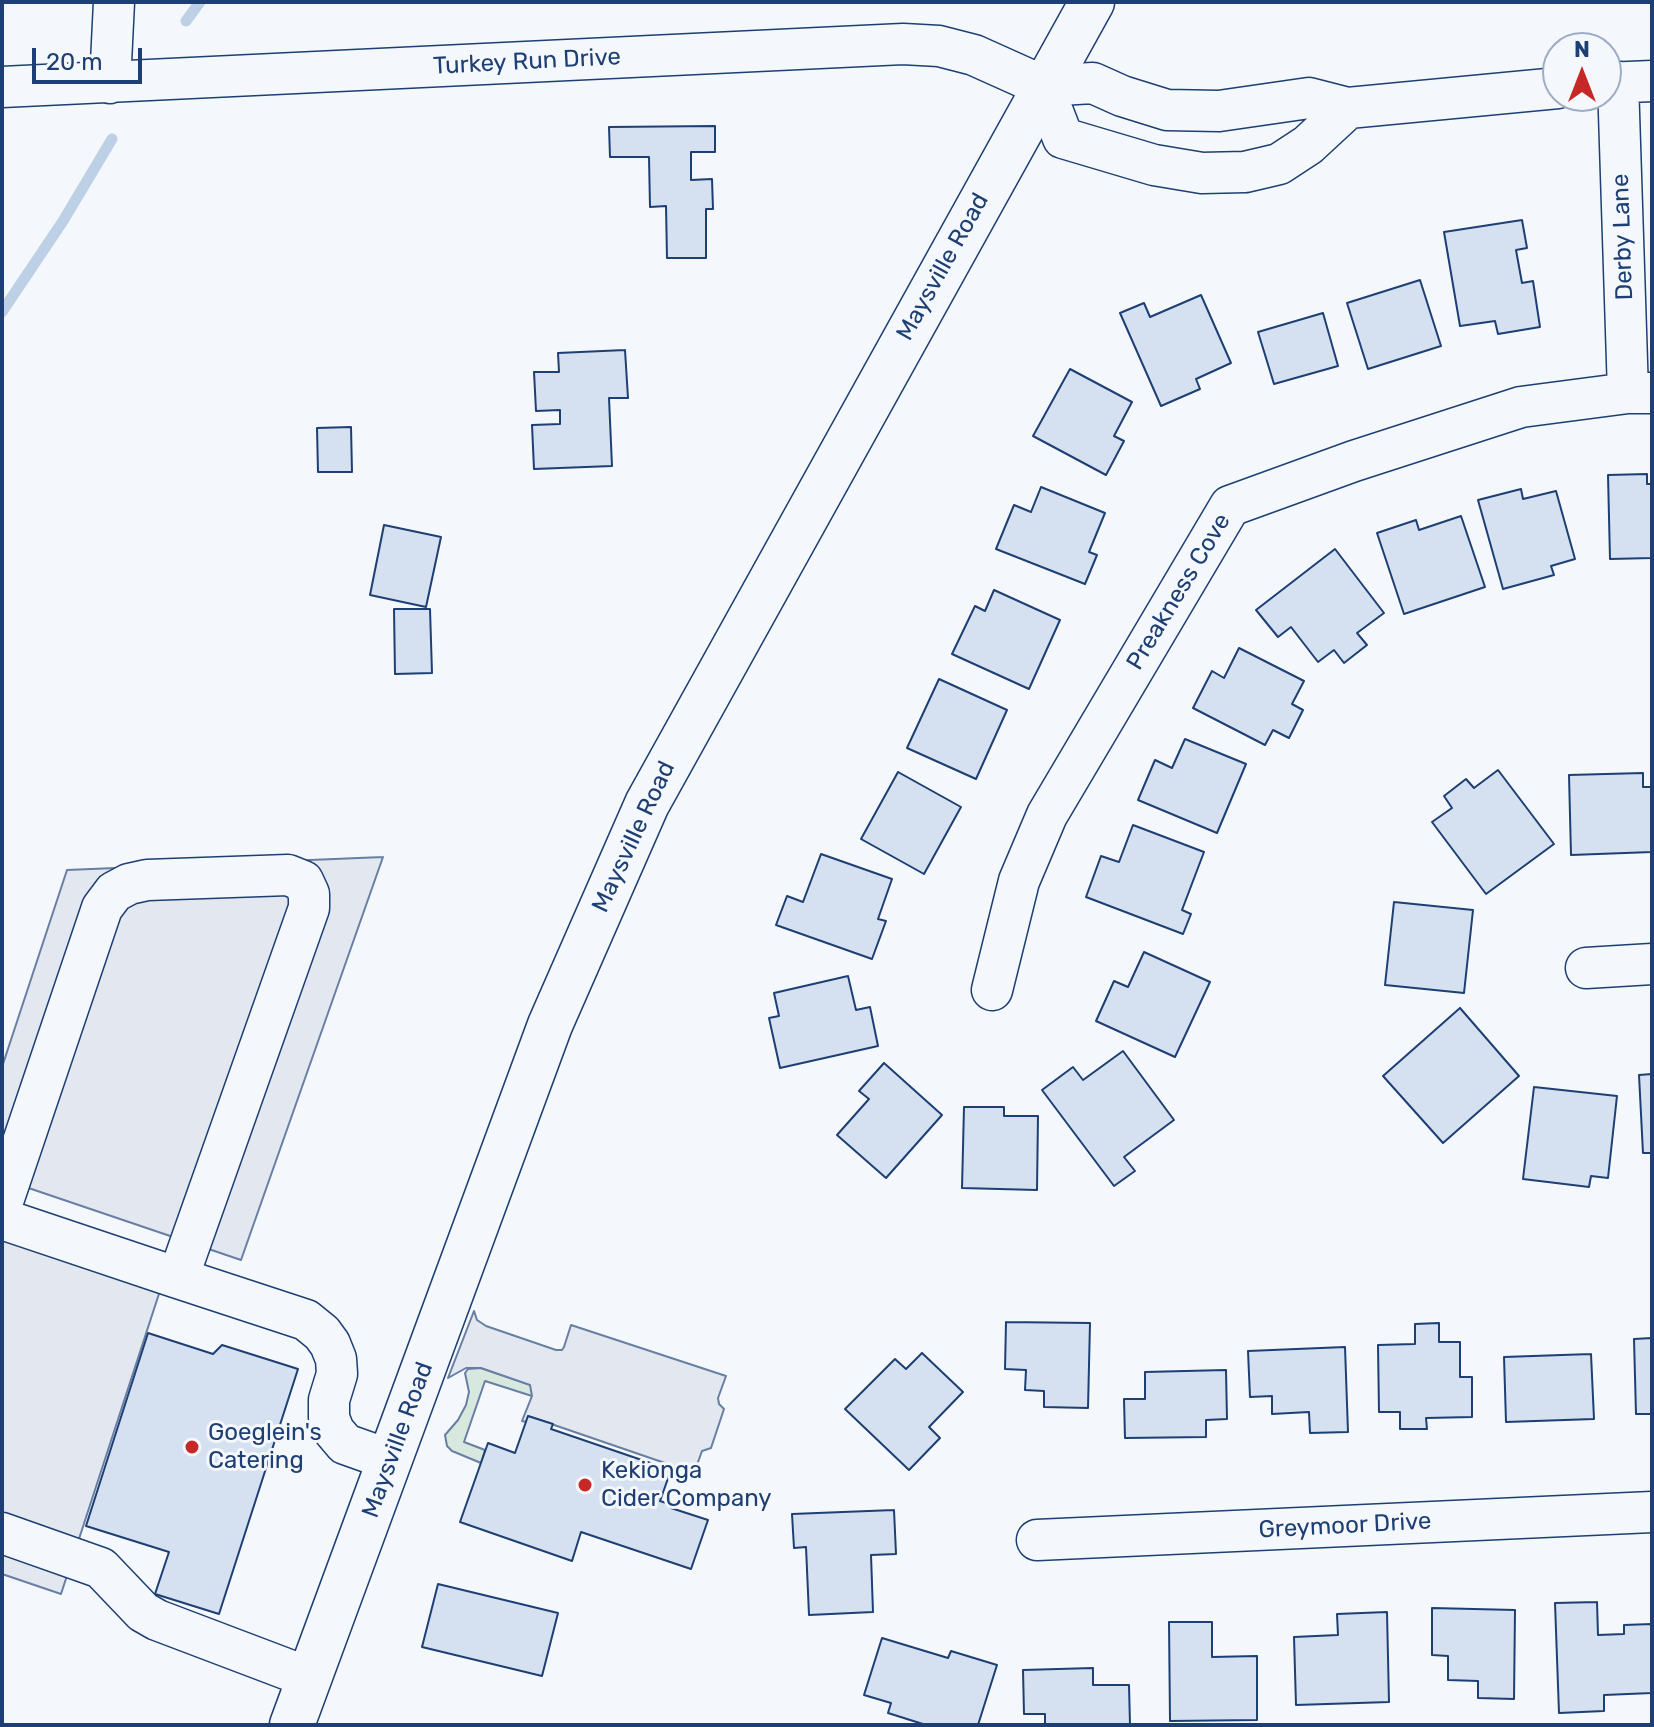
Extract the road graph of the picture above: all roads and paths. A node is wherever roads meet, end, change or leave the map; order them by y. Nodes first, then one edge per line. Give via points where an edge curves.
1 (114, 2) edge
2 (1092, 2) edge
3 (1625, 82) edge
4 (110, 83) junction
5 (1043, 86) junction
6 (2, 87) edge
7 (1542, 90) edge
8 (1348, 108) junction
9 (1640, 393) edge
10 (1652, 964) edge
11 (1586, 968) dead end
12 (992, 990) dead end
13 (2, 1204) edge
14 (2, 1219) edge
15 (178, 1278) junction
16 (390, 1460) junction
17 (1652, 1512) edge
18 (2, 1533) edge
19 (1037, 1540) dead end
20 (310, 1678) junction
21 (292, 1725) edge

1 - 4 street
2 - 5 main road, Maysville Road
3 - 9 street, Derby Lane
4 - 5 street, Turkey Run Drive via 903,44 974,55
4 - 6 street, Turkey Run Drive
5 - 8 street via 1093,83 1167,110 1219,111 1309,98
5 - 8 street via 1063,138 1202,173 1279,164
5 - 16 main road, Maysville Road via 647,804 550,1025
7 - 8 street
9 - 12 street, Preakness Cove via 1521,407 1230,506 1047,815 1019,881
10 - 11 street
13 - 15 street via 102,908 114,892 147,880 288,875 303,881 309,908
14 - 15 street
15 - 16 street via 306,1320 322,1333 336,1359 329,1400 334,1431 345,1444
16 - 20 main road, Maysville Road
17 - 19 street, Greymoor Drive
18 - 20 street via 101,1568 157,1620
20 - 21 main road, Maysville Road

